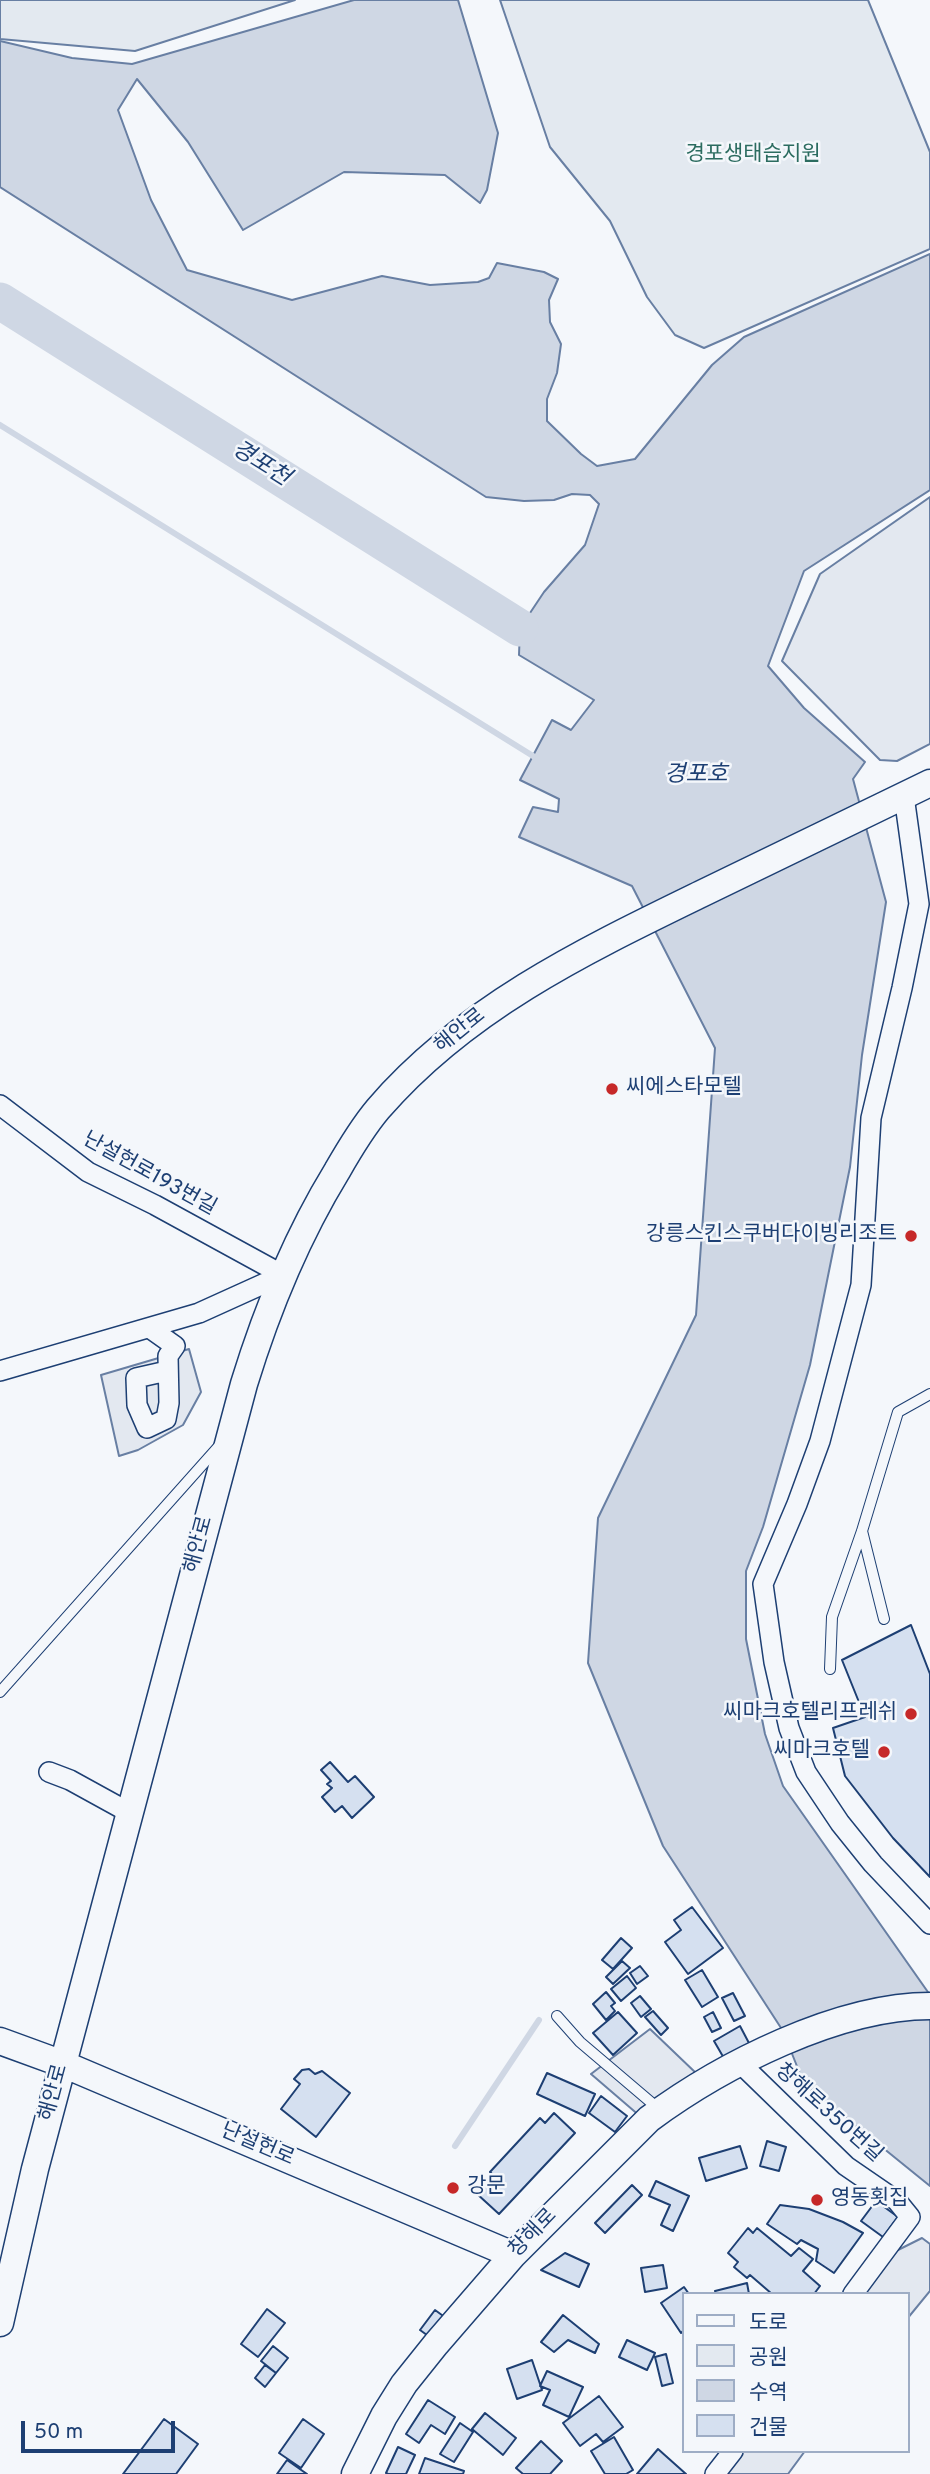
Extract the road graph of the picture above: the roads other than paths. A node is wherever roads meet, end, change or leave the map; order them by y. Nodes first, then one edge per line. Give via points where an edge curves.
1 (930, 783) edge
2 (897, 799) junction
3 (0, 1105) edge
4 (282, 1275) junction
5 (151, 1329) junction
6 (0, 1371) edge
7 (167, 1371) dead end
8 (930, 1394) edge
9 (230, 1434) junction
10 (862, 1531) junction
11 (884, 1619) dead end
12 (830, 1668) dead end
13 (0, 1692) edge
14 (49, 1772) dead end
15 (130, 1813) junction
16 (930, 1924) edge
17 (930, 2006) edge
18 (557, 2016) dead end
19 (0, 2041) edge
20 (740, 2063) junction
21 (63, 2064) junction
22 (660, 2110) junction
23 (513, 2255) junction
24 (854, 2292) edge
25 (0, 2323) edge
26 (732, 2453) edge
27 (354, 2474) edge
28 (716, 2474) edge

1 - 2 street
2 - 4 street, 해안로 via 575,957 449,1039 377,1111 353,1143
2 - 16 street via 919,904 871,1118 861,1285 820,1441 763,1584 789,1728 806,1772 873,1864
3 - 4 street, 난설헌로193번길 via 88,1172
4 - 5 street via 200,1313
4 - 9 street, 해안로
5 - 6 street
5 - 7 street via 176,1346 168,1356
8 - 10 lane via 898,1412
9 - 13 lane
9 - 15 street, 해안로
10 - 11 lane
10 - 12 lane via 832,1617
14 - 15 street
15 - 21 street, 해안로
17 - 20 street, 창해로 via 841,2021
18 - 22 lane via 580,2042
19 - 21 street, 난설헌로
20 - 22 street, 창해로
20 - 24 street, 창해로350번길 via 846,2166 897,2202 910,2217
21 - 23 street, 난설헌로
21 - 25 street, 해안로
22 - 23 street, 창해로
23 - 27 street, 창해로 via 404,2384
26 - 28 street

